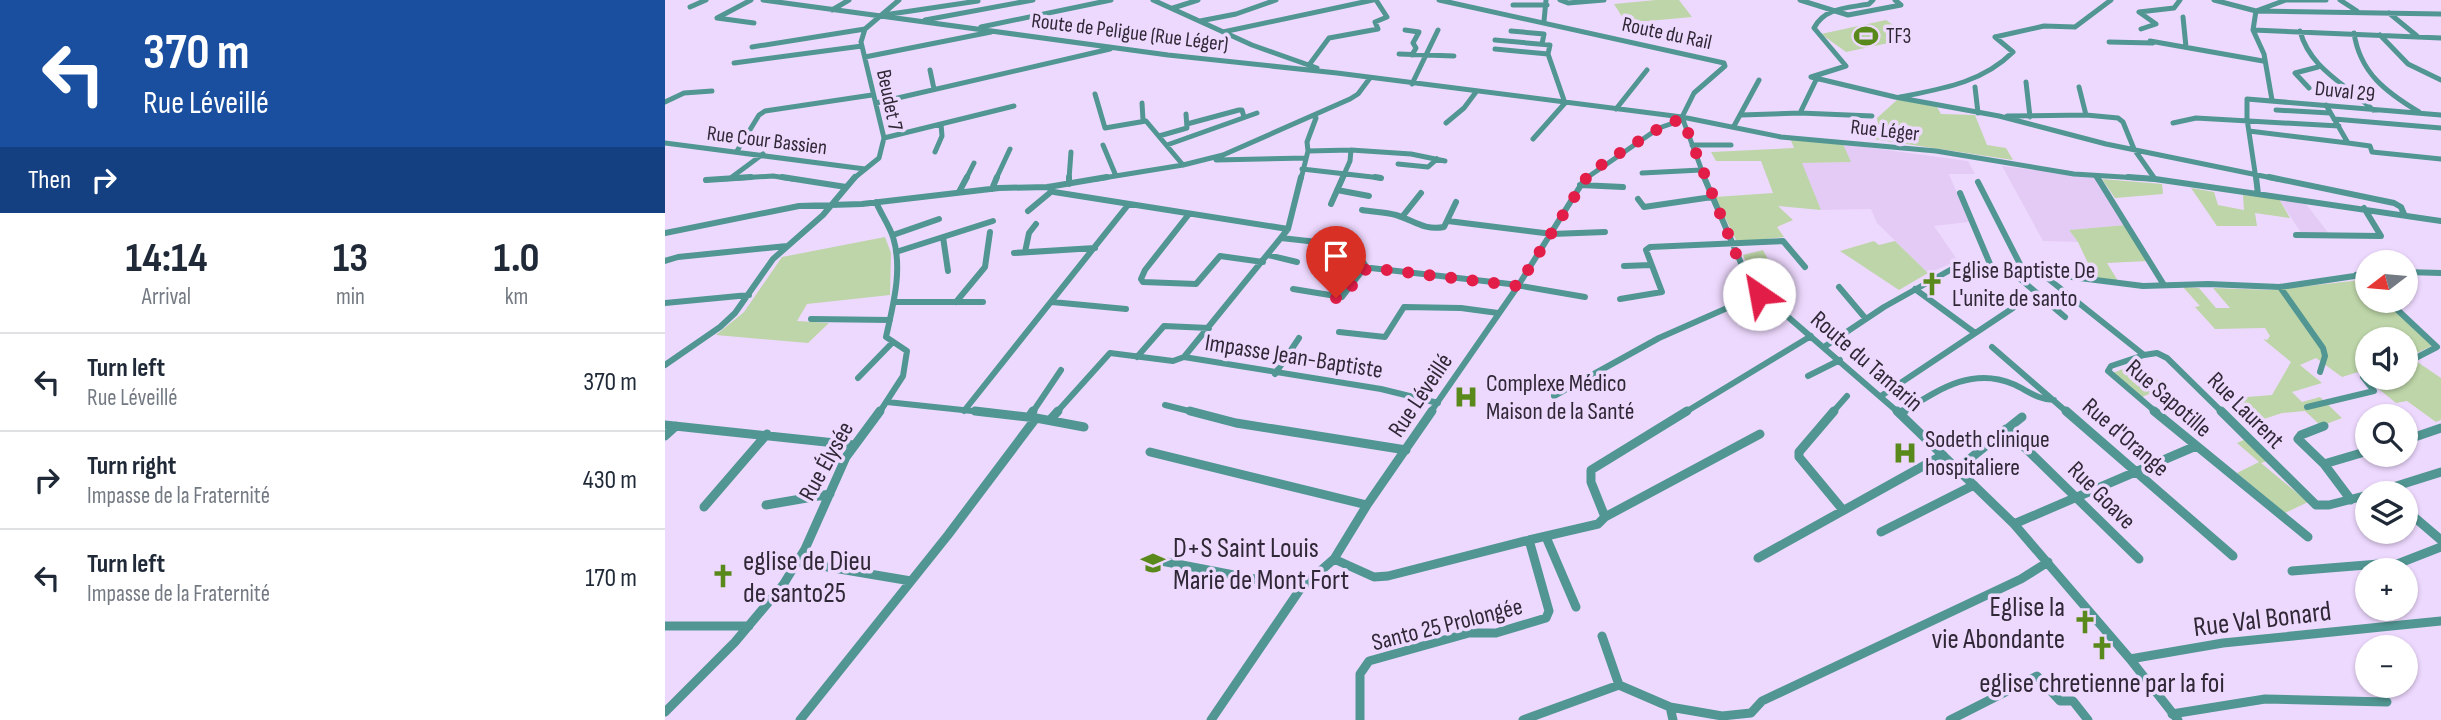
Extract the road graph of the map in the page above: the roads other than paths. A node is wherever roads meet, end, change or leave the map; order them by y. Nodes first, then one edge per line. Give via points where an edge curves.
1 (706, 0) edge
2 (751, 0) edge
3 (763, 0) edge
4 (807, 0) edge
5 (849, 0) edge
6 (899, 0) edge
7 (1033, 0) edge
8 (1111, 0) edge
9 (1153, 0) edge
10 (1198, 0) edge
11 (1276, 0) edge
12 (1374, 0) edge
13 (1439, 0) edge
14 (1560, 0) edge
15 (1604, 0) edge
16 (1800, 0) edge
17 (1873, 0) edge
18 (1895, 0) edge
19 (2111, 0) edge
20 (2178, 0) edge
21 (2214, 0) edge
22 (2286, 0) edge
23 (2326, 0) edge
24 (2340, 0) edge
25 (978, 1) edge
26 (2225, 2) edge
27 (1546, 3) edge
28 (1513, 5) dead end
29 (796, 6) junction
30 (690, 8) dead end
31 (1173, 8) junction
32 (832, 10) junction
33 (1836, 10) junction
34 (2256, 11) junction
35 (728, 12) junction
36 (2359, 12) junction
37 (2388, 13) junction
38 (743, 14) dead end
39 (2441, 14) edge
40 (882, 15) junction
41 (2183, 17) dead end
42 (1200, 20) junction
43 (1544, 21) junction
44 (917, 22) junction
45 (754, 23) dead end
46 (973, 28) junction
47 (865, 29) junction
48 (2141, 29) dead end
49 (1405, 30) dead end
50 (1438, 30) dead end
51 (2253, 30) junction
52 (999, 31) junction
53 (1511, 31) dead end
54 (2300, 31) junction
55 (1223, 32) junction
56 (2354, 33) junction
57 (2379, 34) junction
58 (2417, 36) junction
59 (2441, 38) edge
60 (1495, 40) dead end
61 (2150, 41) dead end
62 (2109, 42) dead end
63 (2158, 42) junction
64 (1542, 44) junction
65 (862, 46) junction
66 (752, 47) dead end
67 (2186, 47) junction
68 (1115, 48) junction
69 (1495, 49) dead end
70 (1399, 54) dead end
71 (1548, 54) junction
72 (1412, 55) junction
73 (1424, 56) junction
74 (1454, 56) dead end
75 (865, 57) junction
76 (2263, 61) junction
77 (734, 63) dead end
78 (1309, 65) junction
79 (2318, 67) junction
80 (930, 70) dead end
81 (1647, 70) dead end
82 (1327, 73) joint
83 (1337, 73) junction
84 (1370, 78) junction
85 (1813, 78) junction
86 (1759, 80) dead end
87 (2441, 80) edge
88 (2026, 82) dead end
89 (1412, 84) junction
90 (1975, 87) dead end
91 (2079, 87) dead end
92 (2309, 88) dead end
93 (934, 89) junction
94 (712, 90) dead end
95 (1476, 92) junction
96 (1095, 94) dead end
97 (872, 95) junction
98 (1895, 97) junction
99 (2271, 100) junction
100 (665, 102) edge
101 (876, 103) junction
102 (1142, 103) dead end
103 (1565, 103) junction
104 (2326, 105) junction
105 (1014, 106) dead end
106 (1616, 109) junction
107 (2276, 110) dead end
108 (2373, 110) junction
109 (1257, 113) dead end
110 (1800, 113) junction
111 (1978, 113) junction
112 (1186, 114) dead end
113 (2422, 114) junction
114 (1314, 115) junction
115 (1741, 115) junction
116 (2085, 115) junction
117 (2441, 115) edge
118 (1872, 116) dead end
119 (1999, 116) junction
120 (2332, 116) junction
121 (1244, 117) junction
122 (2030, 117) junction
123 (1682, 118) junction
124 (2247, 119) junction
125 (1143, 120) junction
126 (1446, 123) dead end
127 (2173, 123) dead end
128 (941, 124) junction
129 (1187, 124) junction
130 (1734, 126) junction
131 (2339, 126) junction
132 (2441, 128) edge
133 (2249, 131) junction
134 (1159, 136) junction
135 (884, 138) junction
136 (1533, 139) dead end
137 (2348, 143) junction
138 (666, 144) edge
139 (1103, 145) dead end
140 (1167, 145) junction
141 (1692, 145) junction
142 (1731, 145) dead end
143 (1010, 149) dead end
144 (2134, 149) junction
145 (1351, 150) junction
146 (737, 151) junction
147 (935, 152) dead end
148 (1072, 152) dead end
149 (763, 154) junction
150 (1307, 154) junction
151 (1437, 159) junction
152 (2441, 159) edge
153 (1206, 160) junction
154 (1445, 161) dead end
155 (974, 163) dead end
156 (1398, 164) dead end
157 (1183, 165) junction
158 (866, 169) junction
159 (1302, 169) junction
160 (1701, 170) junction
161 (1642, 173) dead end
162 (2256, 173) junction
163 (1345, 175) junction
164 (1117, 176) junction
165 (2096, 176) junction
166 (731, 178) junction
167 (1381, 178) dead end
168 (2155, 179) junction
169 (706, 180) dead end
170 (1978, 182) dead end
171 (1069, 184) junction
172 (1580, 185) junction
173 (846, 187) junction
174 (1623, 187) dead end
175 (992, 189) junction
176 (1050, 189) junction
177 (1337, 191) junction
178 (959, 192) junction
179 (1420, 193) dead end
180 (1960, 193) dead end
181 (2258, 194) junction
182 (1369, 196) dead end
183 (1713, 197) junction
184 (1638, 199) dead end
185 (876, 202) junction
186 (1456, 202) dead end
187 (833, 204) junction
188 (1331, 204) dead end
189 (1128, 205) junction
190 (2364, 208) junction
191 (1362, 210) dead end
192 (1028, 211) dead end
193 (1189, 214) junction
194 (2404, 214) junction
195 (1402, 217) junction
196 (939, 219) dead end
197 (993, 221) dead end
198 (1448, 221) junction
199 (2441, 221) edge
200 (1036, 224) dead end
201 (1288, 229) junction
202 (989, 232) dead end
203 (1605, 232) dead end
204 (665, 233) edge
205 (1552, 234) junction
206 (893, 235) junction
207 (2296, 235) dead end
208 (943, 237) junction
209 (1281, 238) junction
210 (1317, 242) dead end
211 (1732, 242) junction
212 (788, 246) junction
213 (1095, 247) junction
214 (1355, 250) dead end
215 (1025, 251) junction
216 (896, 252) junction
217 (1014, 253) dead end
218 (1268, 255) junction
219 (665, 261) edge
220 (1262, 262) junction
221 (1297, 262) dead end
222 (1651, 265) junction
223 (1624, 266) dead end
224 (1805, 267) dead end
225 (1367, 268) junction
226 (948, 271) dead end
227 (1993, 271) junction
228 (2012, 271) junction
229 (2024, 272) junction
230 (2040, 272) junction
231 (2419, 272) edge
232 (2441, 273) edge
233 (2355, 275) edge
234 (2164, 285) junction
235 (1518, 286) junction
236 (1839, 287) dead end
237 (2280, 287) junction
238 (1293, 289) dead end
239 (1915, 289) junction
240 (1759, 294) junction
241 (749, 295) junction
242 (1585, 298) dead end
243 (1620, 299) dead end
244 (894, 302) junction
245 (956, 302) junction
246 (983, 302) dead end
247 (1052, 302) junction
248 (665, 303) edge
249 (2013, 308) dead end
250 (1126, 309) dead end
251 (1499, 313) junction
252 (2401, 313) edge
253 (2065, 317) dead end
254 (811, 319) dead end
255 (1866, 319) junction
256 (890, 320) junction
257 (2416, 327) edge
258 (1209, 328) junction
259 (2418, 329) edge
260 (1339, 332) dead end
261 (1975, 333) junction
262 (1811, 337) junction
263 (1299, 338) dead end
264 (892, 343) junction
265 (1825, 347) junction
266 (1992, 348) dead end
267 (2144, 355) junction
268 (1137, 357) junction
269 (2418, 357) edge
270 (1184, 358) junction
271 (1840, 360) junction
272 (665, 365) edge
273 (1061, 370) dead end
274 (2320, 372) dead end
275 (1275, 373) junction
276 (1808, 376) dead end
277 (858, 378) dead end
278 (2373, 390) edge
279 (1554, 396) dead end
280 (1847, 396) dead end
281 (1881, 396) junction
282 (2054, 400) junction
283 (887, 402) junction
284 (1438, 403) junction
285 (1165, 405) dead end
286 (2307, 407) dead end
287 (964, 411) junction
288 (1900, 414) junction
289 (1032, 417) junction
290 (2022, 417) dead end
291 (1050, 420) junction
292 (665, 425) edge
293 (676, 426) junction
294 (2324, 426) dead end
295 (1084, 427) dead end
296 (2441, 428) edge
297 (2006, 429) junction
298 (767, 434) junction
299 (1760, 434) dead end
300 (665, 436) edge
301 (2418, 436) edge
302 (854, 445) junction
303 (2196, 446) junction
304 (1406, 450) junction
305 (1150, 452) dead end
306 (1943, 455) junction
307 (2355, 455) edge
308 (2323, 464) junction
309 (1957, 469) junction
310 (2137, 471) junction
311 (2441, 472) edge
312 (2415, 481) edge
313 (1974, 485) junction
314 (830, 495) junction
315 (2078, 496) junction
316 (2355, 499) edge
317 (2351, 500) junction
318 (766, 505) dead end
319 (1367, 505) junction
320 (704, 507) dead end
321 (1843, 510) junction
322 (1605, 517) junction
323 (2418, 520) edge
324 (2014, 524) junction
325 (1881, 532) dead end
326 (1546, 537) junction
327 (2308, 537) dead end
328 (1529, 540) junction
329 (2441, 540) edge
330 (2441, 547) edge
331 (2233, 556) dead end
332 (1758, 558) dead end
333 (1334, 559) junction
334 (2139, 559) dead end
335 (1156, 560) dead end
336 (797, 562) junction
337 (2048, 562) junction
338 (2292, 571) dead end
339 (911, 581) junction
340 (1301, 588) junction
341 (1576, 607) dead end
342 (2441, 621) edge
343 (665, 626) edge
344 (749, 626) junction
345 (1602, 636) dead end
346 (2130, 659) junction
347 (1619, 685) junction
348 (2387, 702) dead end
349 (1670, 707) junction
350 (665, 712) edge
351 (2175, 717) edge
352 (800, 720) edge
353 (1211, 720) edge
354 (1360, 720) edge
355 (1523, 720) edge
356 (1673, 720) edge
357 (1950, 720) edge
358 (2088, 720) edge

1 - 30 street
2 - 35 street
3 - 29 street, Route de Peligue (Rue Léger)
4 - 29 street
5 - 32 street
6 - 40 street
7 - 44 street
8 - 46 street
9 - 31 street
10 - 31 street
11 - 42 street
12 - 55 street
12 - 78 street via 1387,17 1375,22 1378,30 1329,38
13 - 43 street, Route du Rail
14 - 15 street
16 - 33 street
17 - 33 street
18 - 33 street via 1901,5 1851,15
19 - 98 street via 2075,27 2044,26 1995,37 2013,52 1989,71 1947,87
20 - 48 street via 2174,8 2139,12 2156,24
21 - 26 street
22 - 23 street
22 - 34 street
24 - 36 street
25 - 40 street
26 - 34 street
27 - 28 street
27 - 43 street
29 - 32 street, Route de Peligue (Rue Léger)
31 - 42 street
32 - 40 street, Route de Peligue (Rue Léger)
33 - 85 street via 1823,14 1814,28 1846,66
34 - 36 street
34 - 51 street
35 - 38 street
35 - 45 street via 717,18
36 - 37 street
37 - 39 street
37 - 58 street
40 - 44 street, Route de Peligue (Rue Léger)
40 - 47 street
41 - 67 street
42 - 55 street
43 - 123 street, Route du Rail via 1724,63 1694,93
44 - 46 street, Route de Peligue (Rue Léger)
46 - 52 street, Route de Peligue (Rue Léger)
47 - 65 street, Beudet 7
47 - 66 street
49 - 72 street via 1419,32
50 - 73 street
51 - 54 street
51 - 76 street
52 - 68 street, Route de Peligue (Rue Léger)
52 - 75 street
53 - 64 street via 1544,34
54 - 56 street
54 - 79 street via 2301,41
55 - 78 street
56 - 57 street
56 - 113 street via 2355,54 2371,77
57 - 58 street
57 - 87 street via 2403,60
58 - 59 street
60 - 64 street
61 - 63 street
62 - 63 street
63 - 67 street
64 - 71 street via 1550,45
65 - 75 street, Beudet 7
65 - 77 street
67 - 76 street
68 - 82 street, Route de Peligue (Rue Léger)
68 - 93 street
69 - 71 street
70 - 72 street
71 - 103 street
72 - 73 street
73 - 74 street
73 - 89 street
75 - 97 street, Beudet 7
76 - 99 street
78 - 83 street
79 - 92 street via 2295,73
79 - 108 street
80 - 93 street
81 - 106 street
82 - 83 street, Rue Léger
83 - 84 street, Rue Léger
84 - 89 street, Rue Léger
84 - 114 street via 1356,96
85 - 98 street
85 - 110 street
86 - 115 street
88 - 122 street
89 - 95 street, Rue Léger
90 - 111 street
91 - 116 street
93 - 101 street
94 - 100 street via 684,93
95 - 103 street, Rue Léger
95 - 126 street
96 - 125 street via 1105,128
97 - 101 street, Beudet 7
97 - 146 street via 765,111
98 - 111 street
99 - 104 street, Duval 29
99 - 124 street, Duval 29 via 2247,99
101 - 135 street, Beudet 7
102 - 125 street
103 - 106 street, Rue Léger
103 - 136 street
104 - 108 street, Duval 29
104 - 120 street
105 - 128 street
106 - 123 street, Rue Léger
107 - 120 street
108 - 113 street, Duval 29
109 - 121 street
110 - 115 street
110 - 118 street
111 - 119 street
112 - 129 street
113 - 117 street, Duval 29
114 - 150 street
114 - 153 street
115 - 130 street
116 - 122 street
116 - 144 street via 2121,120
119 - 122 street
119 - 144 street
120 - 131 street
120 - 132 street
121 - 129 street via 1238,110
121 - 140 street
123 - 130 street, Rue Léger
123 - 141 street, Route du Tamarin
123 - 172 street, Rue Léveillé via 1605,162
124 - 127 street via 2196,118
124 - 131 street
124 - 133 street
125 - 134 street
128 - 135 street
128 - 147 street
129 - 134 street via 1185,129
130 - 165 street, Rue Léger
131 - 137 street
133 - 137 street
133 - 162 street
134 - 140 street
135 - 158 street, Beudet 7 via 879,158
137 - 152 street via 2370,146 2372,152
138 - 146 street, Rue Cour Bassien
139 - 164 street
140 - 157 street
141 - 142 street
141 - 160 street, Route du Tamarin
143 - 175 street
144 - 162 street
144 - 168 street
145 - 150 street
145 - 151 street
145 - 163 street
146 - 149 street, Rue Cour Bassien
148 - 171 street
149 - 158 street, Rue Cour Bassien
149 - 166 street
150 - 153 street
150 - 159 street
151 - 154 street
151 - 156 street via 1426,168
153 - 157 street
155 - 178 street
157 - 164 street
158 - 173 street, Beudet 7
159 - 163 street
159 - 201 street
160 - 161 street
160 - 183 street, Route du Tamarin
162 - 181 street
162 - 194 street via 2394,202
163 - 167 street
163 - 177 street
164 - 171 street
165 - 168 street, Rue Léger
165 - 234 street
166 - 169 street
166 - 173 street via 773,176
168 - 181 street, Rue Léger
170 - 229 street
171 - 176 street
172 - 174 street
172 - 205 street, Rue Léveillé
173 - 187 street, Beudet 7
175 - 176 street
175 - 178 street
176 - 189 street
176 - 192 street
177 - 182 street
177 - 188 street
178 - 185 street
179 - 195 street
180 - 227 street
181 - 190 street, Rue Léger
183 - 184 street via 1644,207
183 - 211 street, Route du Tamarin
185 - 187 street
185 - 206 street, Rue Élysée
186 - 198 street
187 - 204 street via 799,206
187 - 212 street, Beudet 7
189 - 193 street
189 - 213 street
190 - 194 street, Rue Léger
190 - 207 street via 2381,236
191 - 195 street
193 - 201 street
193 - 220 street via 1145,270 1143,282 1196,284 1220,256
194 - 199 street, Rue Léger
195 - 198 street via 1405,222 1437,228
196 - 206 street
197 - 208 street
198 - 205 street
200 - 215 street
201 - 209 street
202 - 245 street via 985,267
203 - 205 street
205 - 235 street, Rue Léveillé
206 - 216 street, Rue Élysée
208 - 216 street
208 - 226 street
209 - 210 street
209 - 218 street
211 - 222 street via 1650,247 1646,250
211 - 224 street via 1783,241
211 - 240 street, Route du Tamarin
212 - 219 street
212 - 241 street, Beudet 7 via 759,274
213 - 215 street
213 - 247 street
214 - 225 street
215 - 217 street
216 - 244 street, Rue Élysée
218 - 220 street
218 - 221 street
220 - 258 street
222 - 223 street
222 - 243 street via 1662,292
225 - 235 street
225 - 238 street via 1342,297
227 - 228 street
227 - 239 street via 1947,270
228 - 229 street
228 - 253 street
229 - 230 street
230 - 234 street
230 - 267 street, Rue Sapotille
231 - 232 street
233 - 237 street
234 - 237 street
235 - 242 street
235 - 251 street, Rue Léveillé
236 - 255 street
237 - 274 street via 2323,348
239 - 255 street
239 - 261 street
240 - 262 street, Route du Tamarin
240 - 279 street via 1659,338
241 - 248 street
241 - 272 street, Beudet 7 via 720,327
244 - 245 street
244 - 256 street, Rue Élysée
245 - 246 street
247 - 250 street
247 - 287 street
249 - 261 street
251 - 260 street via 1404,307 1385,337
251 - 284 street, Rue Léveillé
252 - 257 street
254 - 256 street
255 - 265 street
256 - 264 street, Rue Élysée via 886,337
258 - 268 street via 1166,326
258 - 270 street
259 - 269 street via 2437,347
261 - 281 street
262 - 265 street, Route du Tamarin
262 - 322 street via 1591,470 1590,484
263 - 275 street
264 - 277 street
264 - 283 street, Rue Élysée via 907,351 907,360
265 - 271 street, Route du Tamarin
266 - 282 street, Rue d'Orange
267 - 303 street, Rue Sapotille via 2111,366 2108,372
267 - 317 street, Rue Laurent via 2157,352 2168,358 2316,505
268 - 270 street, Impasse Jean-Baptiste
268 - 291 street, Impasse Jean-Baptiste via 1109,353
270 - 275 street, Impasse Jean-Baptiste
271 - 276 street
271 - 281 street, Route du Tamarin
273 - 289 street
275 - 284 street, Impasse Jean-Baptiste
278 - 286 street
280 - 321 street via 1798,452
281 - 288 street, Route du Tamarin
282 - 288 street via 2039,399 2004,379 1978,374
282 - 310 street, Rue d'Orange
283 - 287 street
283 - 302 street, Rue Élysée
284 - 304 street, Rue Léveillé
285 - 304 street via 1236,423
287 - 289 street
288 - 306 street, Route du Tamarin
289 - 291 street
289 - 339 street
290 - 297 street
291 - 295 street
292 - 293 street
293 - 298 street
293 - 300 street
294 - 308 street via 2298,439
296 - 301 street
297 - 309 street
297 - 315 street, Rue Goave
298 - 302 street
298 - 320 street
299 - 322 street
302 - 314 street, Rue Élysée
303 - 310 street
303 - 327 street, Rue Sapotille
304 - 319 street, Rue Léveillé
305 - 319 street
306 - 309 street, Route du Tamarin
306 - 321 street
307 - 308 street
308 - 317 street
309 - 313 street, Route du Tamarin
310 - 315 street
310 - 331 street, Rue d'Orange
311 - 312 street
313 - 324 street, Route du Tamarin
313 - 325 street
314 - 318 street
314 - 336 street, Rue Élysée
315 - 324 street
315 - 334 street, Rue Goave
316 - 317 street
319 - 333 street, Rue Léveillé
321 - 332 street
322 - 326 street via 1598,524
323 - 329 street
324 - 337 street, Route du Tamarin
326 - 328 street
326 - 341 street
328 - 333 street via 1388,576 1374,577
328 - 354 street, Santo 25 Prolongée via 1549,611 1546,618 1496,633 1469,633 1370,661 1360,674
330 - 338 street via 2387,568 2378,564
333 - 340 street, Rue Léveillé
335 - 340 street
336 - 339 street
336 - 344 street, Rue Élysée
337 - 346 street, Route du Tamarin
337 - 349 street via 1762,701 1743,717 1703,716
339 - 352 street
340 - 353 street, Rue Léveillé
342 - 346 street, Rue Val Bonard via 2223,643
343 - 344 street
344 - 350 street, Rue Élysée
345 - 347 street
346 - 351 street, Route du Tamarin
347 - 349 street
347 - 355 street
348 - 351 street via 2265,699
349 - 356 street
357 - 358 street via 2037,676 2060,701 2073,701

